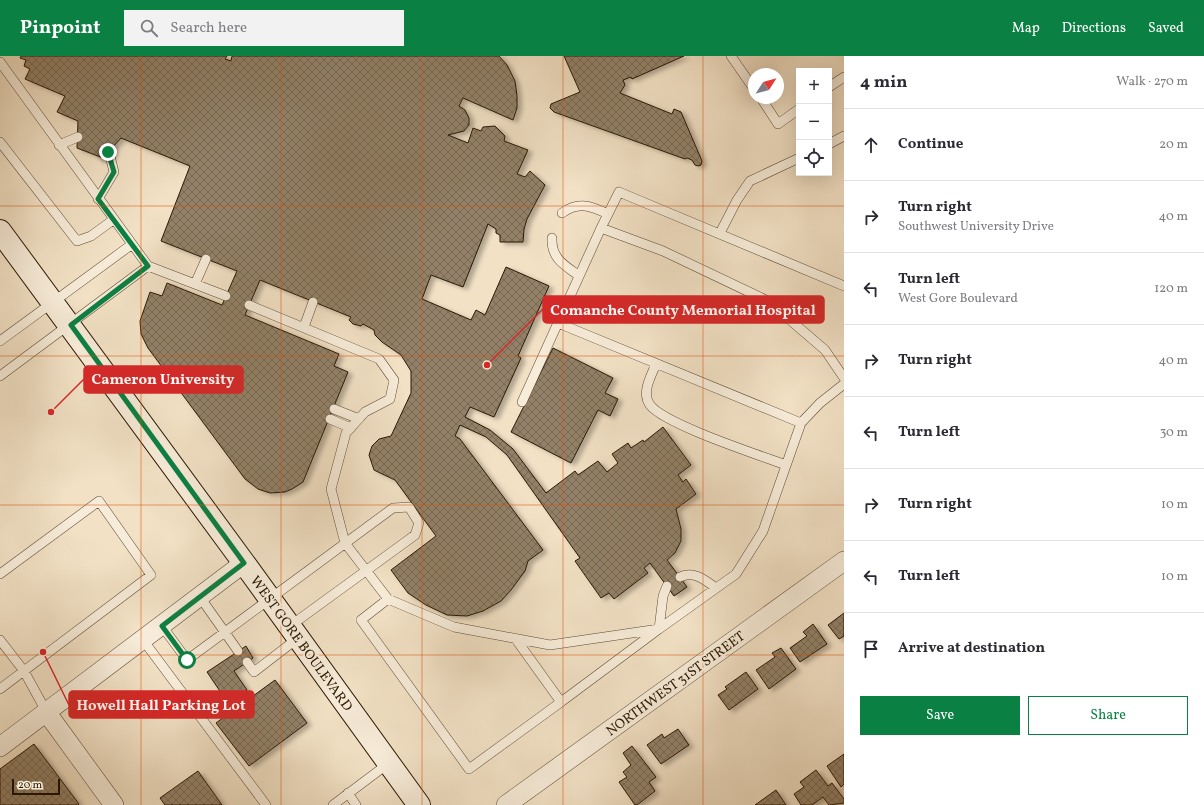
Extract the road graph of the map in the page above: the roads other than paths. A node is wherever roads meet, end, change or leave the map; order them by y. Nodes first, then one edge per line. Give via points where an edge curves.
1 (731, 56) edge
2 (0, 62) edge
3 (844, 77) edge
4 (748, 80) edge
5 (832, 85) edge
6 (764, 104) edge
7 (796, 111) edge
8 (844, 136) edge
9 (78, 137) dead end
10 (0, 142) edge
11 (832, 142) edge
12 (59, 145) junction
13 (108, 152) dead end
14 (796, 159) edge
15 (98, 199) junction
16 (562, 213) dead end
17 (608, 214) junction
18 (113, 220) junction
19 (601, 228) junction
20 (0, 231) edge
21 (720, 233) junction
22 (552, 238) dead end
23 (131, 245) junction
24 (206, 259) dead end
25 (148, 266) junction
26 (578, 275) junction
27 (195, 284) junction
28 (844, 286) edge
29 (226, 296) dead end
30 (54, 302) junction
31 (313, 302) dead end
32 (249, 305) dead end
33 (558, 323) junction
34 (71, 325) junction
35 (304, 327) junction
36 (0, 341) edge
37 (656, 364) junction
38 (0, 376) edge
39 (844, 378) edge
40 (844, 384) edge
41 (522, 402) dead end
42 (334, 409) dead end
43 (330, 419) dead end
44 (359, 419) junction
45 (801, 423) junction
46 (351, 428) junction
47 (786, 465) junction
48 (345, 543) junction
49 (844, 561) edge
50 (244, 563) junction
51 (366, 571) junction
52 (0, 574) edge
53 (680, 577) dead end
54 (667, 586) dead end
55 (716, 588) junction
56 (200, 597) junction
57 (270, 599) junction
58 (388, 599) junction
59 (162, 626) junction
60 (659, 629) junction
61 (225, 632) junction
62 (294, 632) junction
63 (515, 638) junction
64 (0, 640) edge
65 (143, 640) junction
66 (238, 651) dead end
67 (247, 662) dead end
68 (24, 671) junction
69 (0, 689) edge
70 (560, 702) junction
71 (47, 713) junction
72 (0, 747) edge
73 (389, 763) junction
74 (348, 793) junction
75 (114, 805) edge
76 (266, 805) edge
77 (333, 805) edge
78 (356, 805) edge
79 (419, 805) edge
80 (506, 805) edge

1 - 4 lane
2 - 12 lane
3 - 5 lane
6 - 7 lane via 778,124
8 - 11 lane
9 - 12 lane
10 - 18 lane via 77,241 91,236
12 - 15 lane
13 - 15 lane via 114,172
14 - 21 lane via 750,182 737,200
15 - 18 lane
16 - 17 lane via 572,206 590,206
17 - 19 lane
17 - 21 lane via 619,192
18 - 23 lane
19 - 26 lane
19 - 39 lane via 663,251 768,301 825,350
20 - 30 main road, WEST GORE BOULEVARD
21 - 28 lane
22 - 26 lane via 552,248 561,262
23 - 25 lane
23 - 30 lane
24 - 27 lane
25 - 27 lane
25 - 34 lane
26 - 33 lane
27 - 29 lane
30 - 34 main road, WEST GORE BOULEVARD
30 - 36 lane
31 - 35 lane
32 - 35 lane
33 - 37 lane
33 - 41 lane
34 - 38 lane
34 - 50 main road, WEST GORE BOULEVARD
35 - 44 lane via 379,359 394,380 390,399 365,412
37 - 45 lane
37 - 47 lane via 646,391 650,405 670,421
40 - 45 lane via 820,403
42 - 44 lane
43 - 46 lane
44 - 46 lane
45 - 47 lane
46 - 48 lane via 346,434 331,490
47 - 55 lane via 763,531 736,574
48 - 51 lane
48 - 51 lane via 393,508 409,507 420,523 415,535
48 - 57 lane
49 - 80 street, NORTHWEST 31ST STREET
50 - 56 street
50 - 57 main road, WEST GORE BOULEVARD
51 - 58 lane
51 - 62 lane
52 - 68 lane via 99,501 152,575
53 - 55 lane via 686,574 698,576
54 - 60 lane via 663,596
55 - 60 lane
56 - 59 street
56 - 61 lane
57 - 61 lane
57 - 62 main road, WEST GORE BOULEVARD
58 - 63 lane via 454,627
58 - 70 lane via 361,620 469,770
59 - 61 lane via 187,660
59 - 65 street
60 - 63 lane via 550,645
60 - 70 lane
61 - 66 lane
62 - 67 lane via 254,672
62 - 73 main road, WEST GORE BOULEVARD
63 - 70 lane
64 - 68 lane
65 - 71 street
65 - 76 lane
68 - 69 lane
68 - 71 lane
71 - 72 street
71 - 75 street
73 - 74 lane
73 - 79 main road, WEST GORE BOULEVARD
74 - 77 lane
74 - 78 lane

